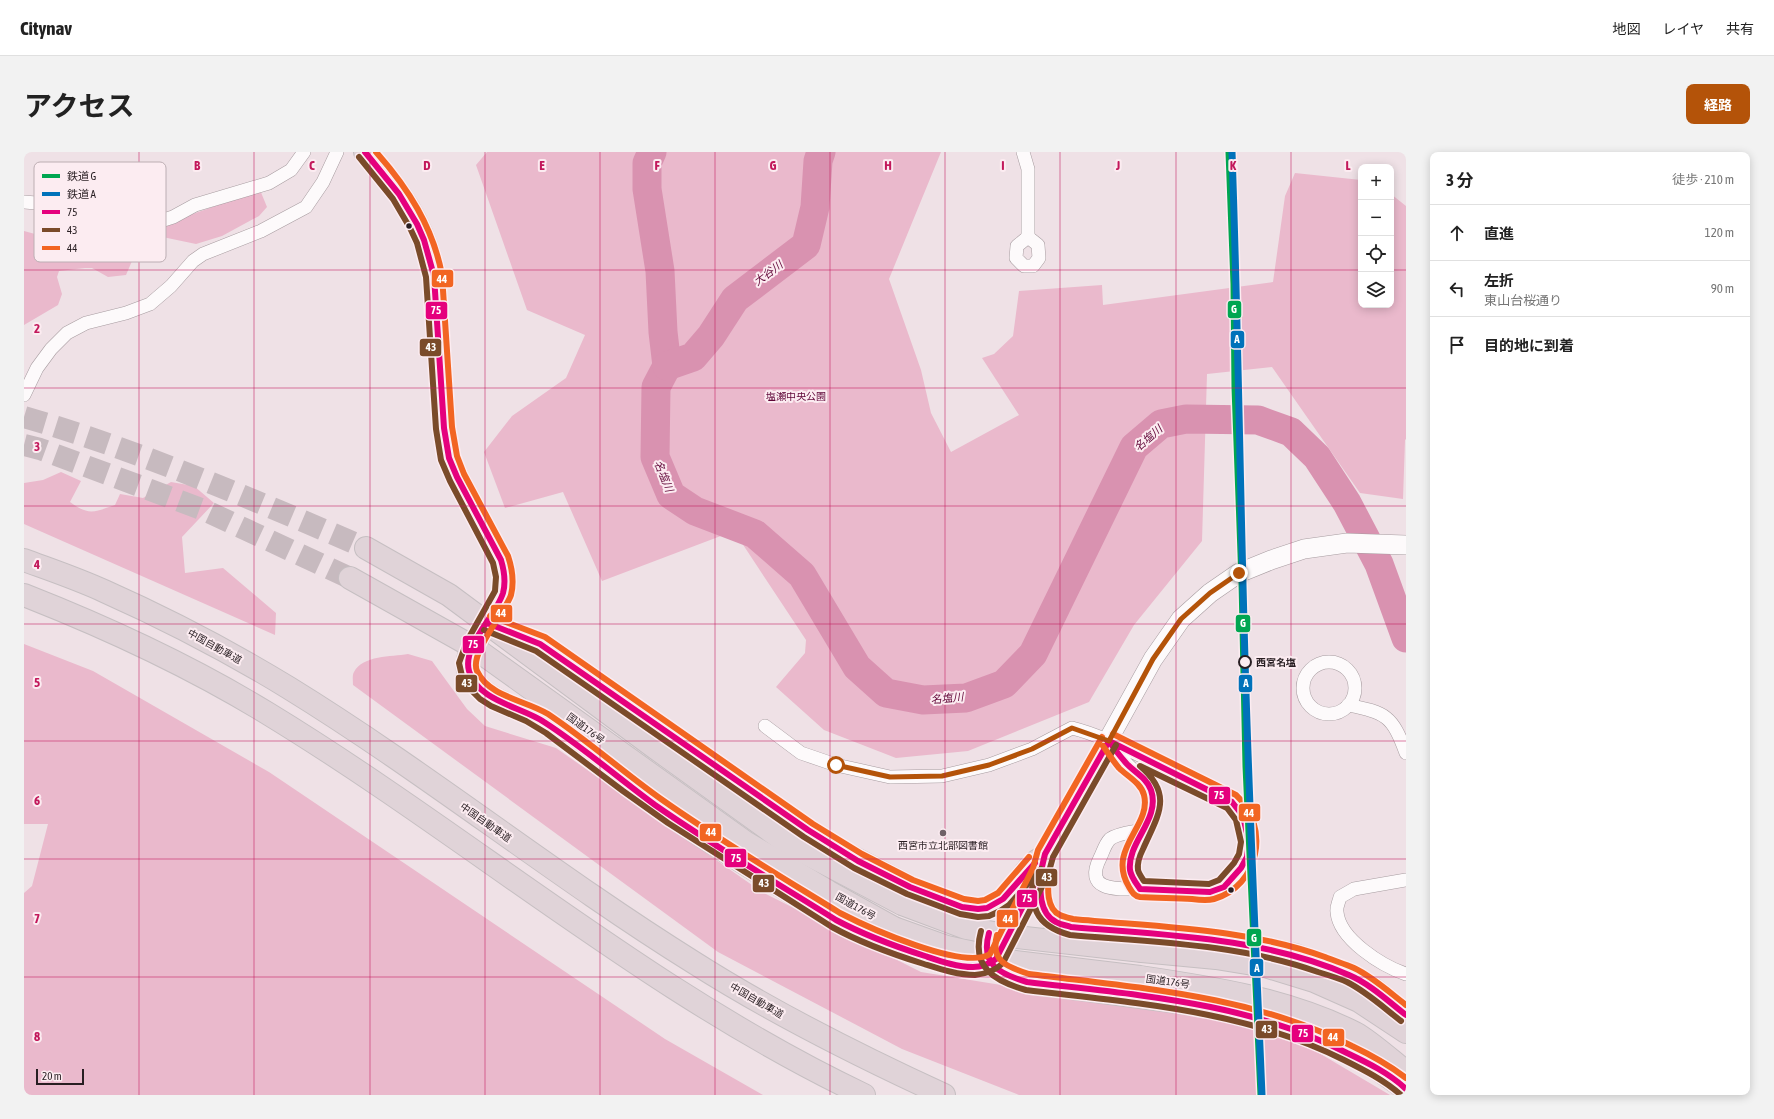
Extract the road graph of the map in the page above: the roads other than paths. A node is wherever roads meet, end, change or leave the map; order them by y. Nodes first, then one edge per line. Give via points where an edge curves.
1 (304, 152) edge
2 (337, 152) edge
3 (365, 152) edge
4 (1024, 152) edge
5 (24, 202) edge
6 (34, 203) edge
7 (166, 219) edge
8 (1028, 237) dead end
9 (24, 395) edge
10 (1406, 545) edge
11 (366, 548) tunnel mouth
12 (24, 560) edge
13 (350, 578) tunnel mouth
14 (24, 595) edge
15 (487, 623) junction
16 (472, 647) junction
17 (1348, 705) dead end
18 (765, 726) dead end
19 (1109, 741) junction
20 (1406, 753) edge
21 (1144, 830) junction
22 (1038, 864) junction
23 (1406, 880) edge
24 (1140, 889) junction
25 (992, 964) junction
26 (1406, 974) edge
27 (1406, 1015) edge
28 (1406, 1032) edge
29 (1406, 1072) edge
30 (1406, 1089) edge
31 (864, 1095) edge
32 (944, 1095) edge

1 - 7 street via 291,170 269,183 195,205
2 - 9 street via 323,182 306,207 261,231 203,254 192,261 150,304 86,323 67,333 37,368
3 - 15 highway via 406,203 423,234 431,257 448,458 501,560 504,571 503,593
4 - 8 street via 1028,169
5 - 6 street
10 - 19 street via 1347,543 1304,549 1239,573 1210,593 1181,619 1153,659
11 - 15 highway via 449,595
12 - 32 highway, 中国自動車道 via 103,590 192,633 288,688 382,749 692,962 769,1009 856,1054
13 - 16 highway, 国道176号
14 - 31 highway via 88,620 175,662 266,712 362,774 592,935 674,989 755,1037
15 - 16 highway
15 - 22 highway via 540,644 827,844 914,890 966,908 990,907 1001,901
15 - 28 highway, bridge via 790,845 902,904 966,928 1031,939 1216,958 1265,966 1314,981 1359,1001
16 - 25 highway via 467,660 468,670 480,688 490,697 550,724 639,793 715,846 838,920 894,946 968,967
16 - 29 highway, 国道176号, bridge via 745,842 894,928 947,947 1015,962 1208,987 1290,1006 1356,1033
17 - 20 street via 1377,711 1390,720 1398,731
18 - 19 street via 801,753 836,765 890,777 942,776 989,765 1032,749 1072,728
19 - 21 street via 1126,764 1152,791 1153,801
19 - 22 street
19 - 24 street via 1232,802 1243,816 1246,827 1249,842 1247,857 1224,887 1210,892
21 - 24 street via 1132,858 1130,870
21 - 24 street via 1111,838 1096,865 1095,877 1100,884 1112,889
22 - 25 highway via 1000,952
22 - 27 highway via 1043,909 1053,920 1071,927 1216,941 1296,955 1350,976 1372,988
23 - 26 street via 1354,889 1340,897 1336,910 1339,923 1366,953 1395,971
25 - 30 highway via 1004,974 1027,982 1193,1004 1235,1011 1276,1023 1332,1044 1369,1063

